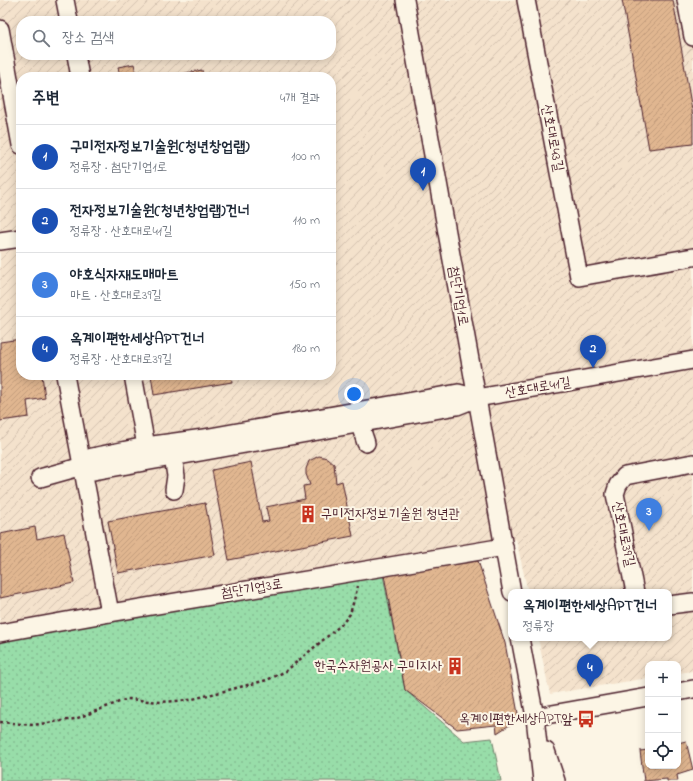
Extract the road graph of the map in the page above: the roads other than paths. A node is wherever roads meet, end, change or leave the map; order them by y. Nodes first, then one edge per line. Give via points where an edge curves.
1 (65, 0) edge
2 (405, 0) edge
3 (526, 0) edge
4 (686, 0) edge
5 (68, 16) edge
6 (0, 29) edge
7 (693, 36) edge
8 (77, 60) edge
9 (79, 72) edge
10 (16, 117) edge
11 (16, 239) edge
12 (0, 241) edge
13 (693, 257) edge
14 (693, 360) edge
15 (67, 380) edge
16 (135, 380) edge
17 (477, 398) junction
18 (357, 417) junction
19 (366, 443) dead end
20 (146, 446) junction
21 (173, 456) junction
22 (693, 463) edge
23 (83, 465) junction
24 (40, 478) dead end
25 (174, 490) dead end
26 (504, 547) junction
27 (511, 589) edge
28 (634, 589) edge
29 (693, 602) edge
30 (672, 605) edge
31 (110, 613) junction
32 (0, 633) edge
33 (521, 641) edge
34 (693, 689) edge
35 (681, 691) edge
36 (645, 698) edge
37 (535, 716) junction
38 (542, 781) edge
39 (556, 781) edge

1 - 5 street
2 - 17 street, 첨단기업1로
3 - 13 street, 산호대로43길 via 579,277
4 - 7 street
6 - 10 street
8 - 9 street
11 - 12 street
14 - 17 street, 산호대로41길
15 - 23 street
16 - 20 street
17 - 18 street, 산호대로41길 via 457,406
17 - 26 street, 첨단기업1로
18 - 19 street
18 - 20 street
18 - 21 street
20 - 23 street via 92,457
21 - 23 street via 94,471
21 - 25 street via 176,476
22 - 28 street, 산호대로39길 via 625,476 618,485 615,494
23 - 24 street
23 - 31 street
26 - 27 street, 첨단기업1로
26 - 31 street, 첨단기업3로
29 - 30 street
31 - 32 street, 첨단기업3로
33 - 37 street
34 - 35 street
36 - 37 street
37 - 38 street
37 - 39 street

